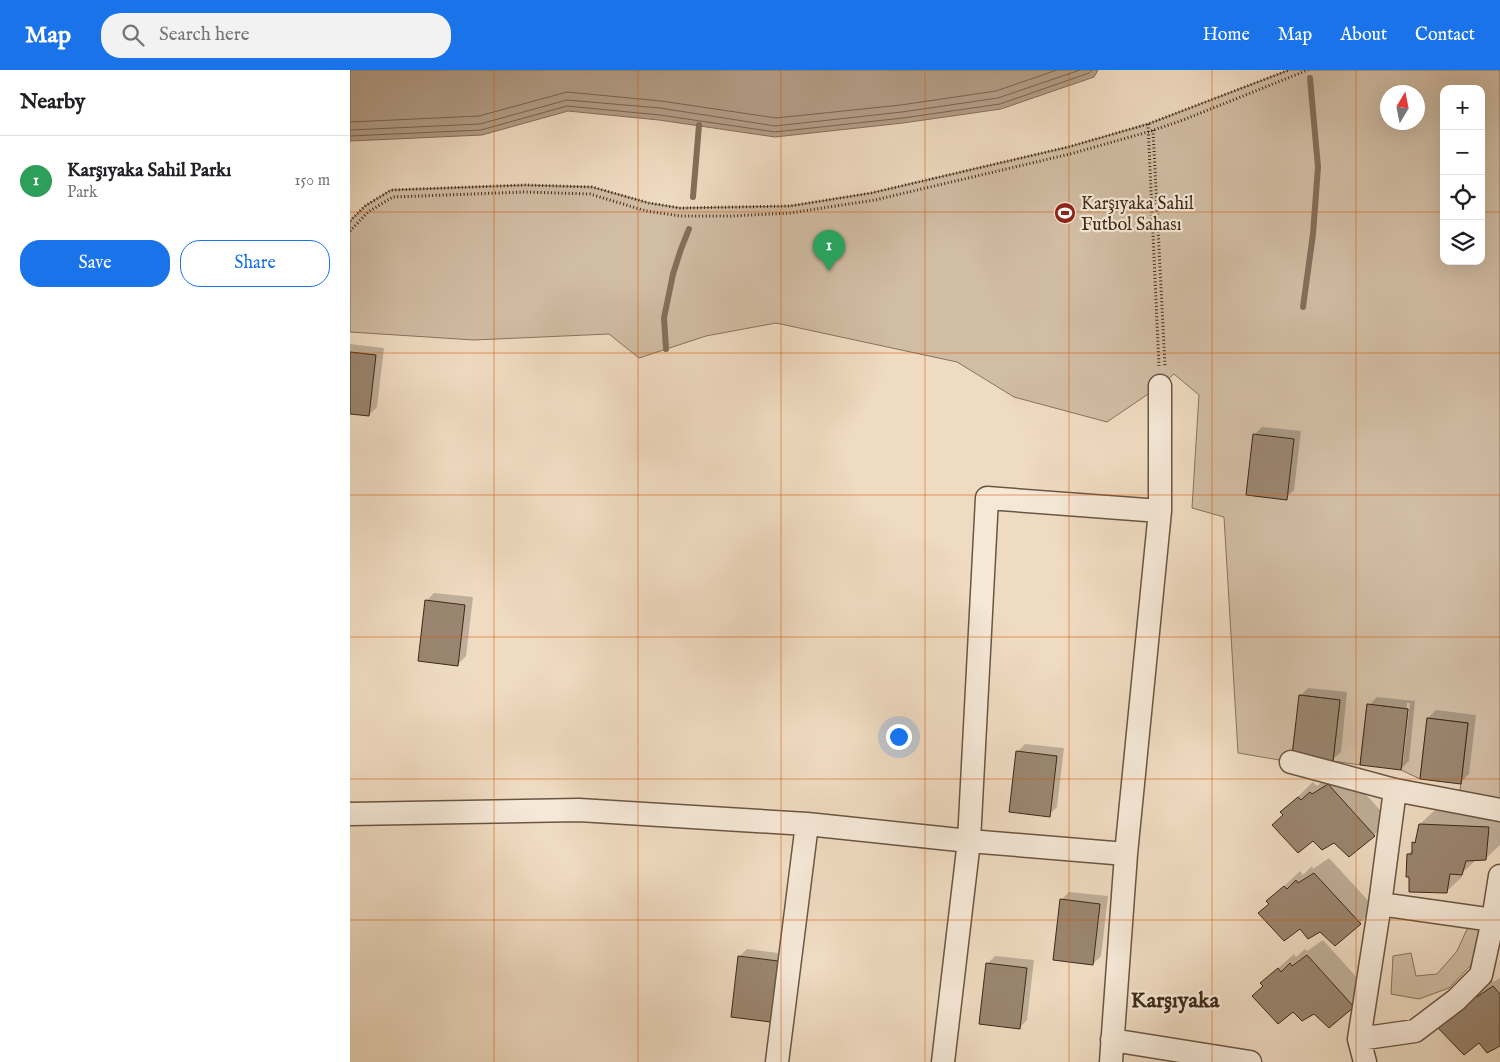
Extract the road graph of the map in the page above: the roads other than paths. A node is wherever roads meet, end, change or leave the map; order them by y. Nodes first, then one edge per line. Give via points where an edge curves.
1 (1160, 386) road end
2 (1160, 511) junction
3 (1291, 762) dead end
4 (1394, 790) junction
5 (1500, 810) edge
6 (350, 814) edge
7 (807, 824) junction
8 (969, 841) junction
9 (1126, 854) junction
10 (1500, 876) edge
11 (1380, 904) junction
12 (1493, 920) junction
13 (1360, 1039) junction
14 (1112, 1040) junction
15 (778, 1062) edge
16 (943, 1062) edge
17 (1111, 1062) edge
18 (1250, 1062) edge
19 (1365, 1062) edge

1 - 2 street
2 - 8 street via 987,498
2 - 9 street
3 - 4 street
4 - 5 street
4 - 11 street
6 - 7 street via 580,810
7 - 8 street
7 - 15 street
8 - 9 street
8 - 16 street
9 - 14 street
10 - 12 street
11 - 12 street
11 - 13 street
12 - 13 street via 1481,975 1456,1000 1415,1031
13 - 19 street
14 - 17 street
14 - 18 street

